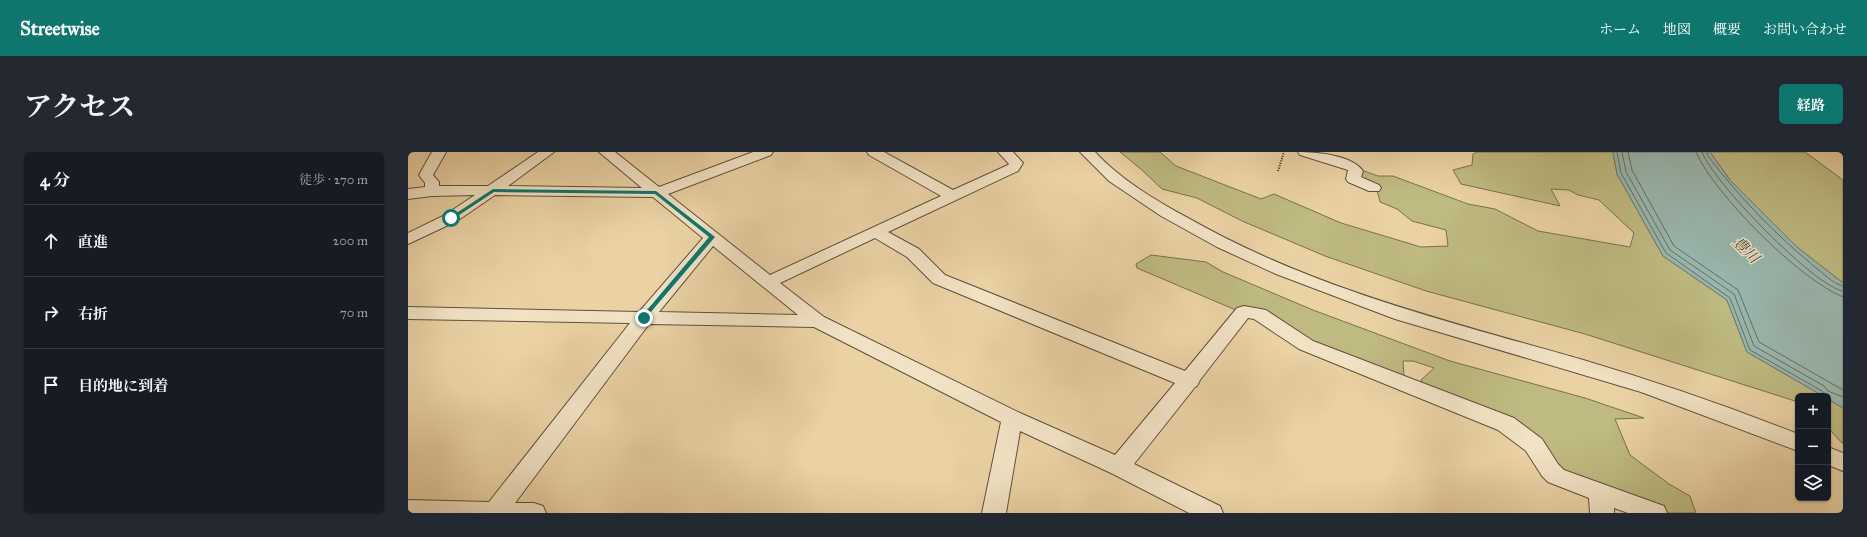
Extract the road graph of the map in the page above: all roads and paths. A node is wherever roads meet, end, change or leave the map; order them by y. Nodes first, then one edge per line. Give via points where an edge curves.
1 (439, 152) edge
2 (547, 152) edge
3 (606, 152) edge
4 (766, 152) edge
5 (874, 152) edge
6 (1005, 152) edge
7 (1087, 152) edge
8 (1284, 152) edge
9 (1305, 152) edge
10 (1278, 171) dead end
11 (1374, 188) dead end
12 (493, 190) junction
13 (432, 191) junction
14 (656, 193) junction
15 (408, 194) edge
16 (953, 196) junction
17 (876, 232) junction
18 (712, 237) junction
19 (408, 239) edge
20 (768, 282) junction
21 (408, 313) edge
22 (644, 318) junction
23 (817, 321) junction
24 (1190, 381) junction
25 (1012, 418) junction
26 (1795, 442) edge
27 (1831, 457) edge
28 (1843, 462) edge
29 (1119, 467) junction
30 (1601, 503) edge
31 (408, 510) edge
32 (495, 512) edge
33 (534, 513) edge
34 (994, 513) edge
35 (1211, 513) edge
36 (1655, 513) edge

1 - 13 street via 426,175 432,182
2 - 12 street
3 - 14 street
4 - 14 street
5 - 16 street
6 - 16 street via 1016,163 1013,168
7 - 26 street via 1147,201 1190,227 1303,279 1403,316 1598,371 1714,409
8 - 10 path
9 - 11 street via 1353,168 1356,171 1352,179
12 - 13 street
12 - 14 street
12 - 19 street via 451,218
13 - 15 street
14 - 18 street
16 - 17 street
17 - 20 street
17 - 24 street via 913,253 939,279
18 - 20 street
18 - 22 street
20 - 23 street
21 - 22 street
22 - 23 street
22 - 32 street
23 - 25 street
24 - 29 street
24 - 30 street via 1241,315 1244,312 1253,312 1306,345 1506,424 1534,445 1556,476
25 - 29 street
25 - 34 street
27 - 28 street
29 - 35 street
30 - 36 street
31 - 32 street
32 - 33 street

